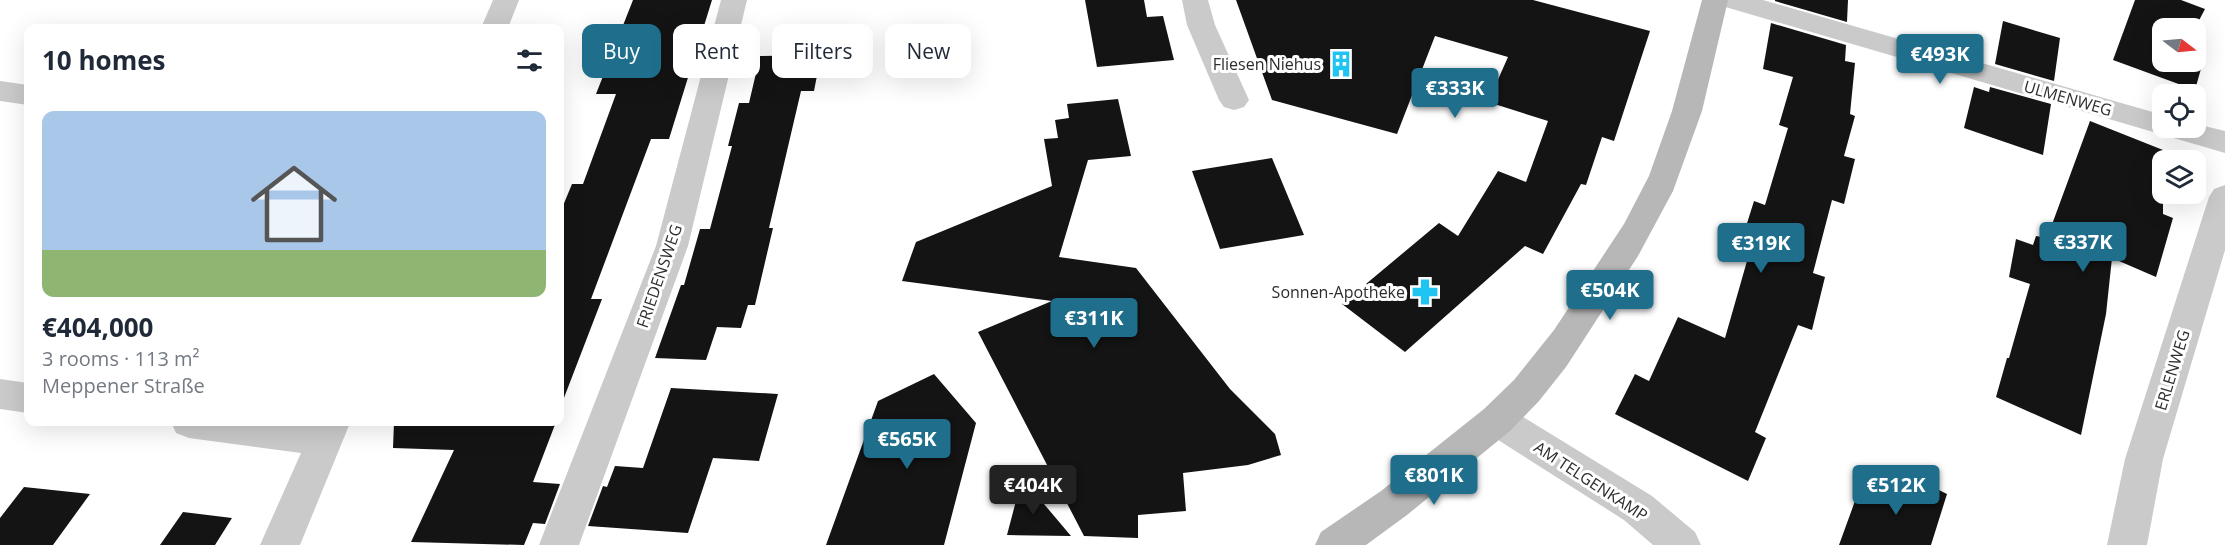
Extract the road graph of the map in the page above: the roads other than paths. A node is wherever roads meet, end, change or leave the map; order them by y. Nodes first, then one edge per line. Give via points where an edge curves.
1 (506, 0) edge
2 (734, 0) edge
3 (1195, 0) edge
4 (1715, 0) edge
5 (1732, 0) edge
6 (497, 24) edge
7 (0, 91) edge
8 (24, 94) edge
9 (1234, 100) dead end
10 (2152, 122) edge
11 (2206, 137) edge
12 (2225, 142) edge
13 (2225, 197) edge
14 (0, 394) edge
15 (24, 397) edge
16 (1497, 420) junction
17 (251, 426) edge
18 (329, 431) edge
19 (280, 545) edge
20 (559, 545) edge
21 (1335, 545) edge
22 (1681, 545) edge
23 (2127, 545) edge

1 - 6 street
2 - 20 street, FRIEDENSWEG via 672,246
3 - 9 street via 1201,25
4 - 16 main road via 1690,104 1659,186 1624,253 1571,334
5 - 10 street, ULMENWEG
7 - 8 street
11 - 12 street
13 - 23 street, ERLENWEG via 2144,459
14 - 15 street
16 - 21 main road
16 - 22 street, AM TELGENKAMP via 1638,508
17 - 18 street
18 - 19 street

